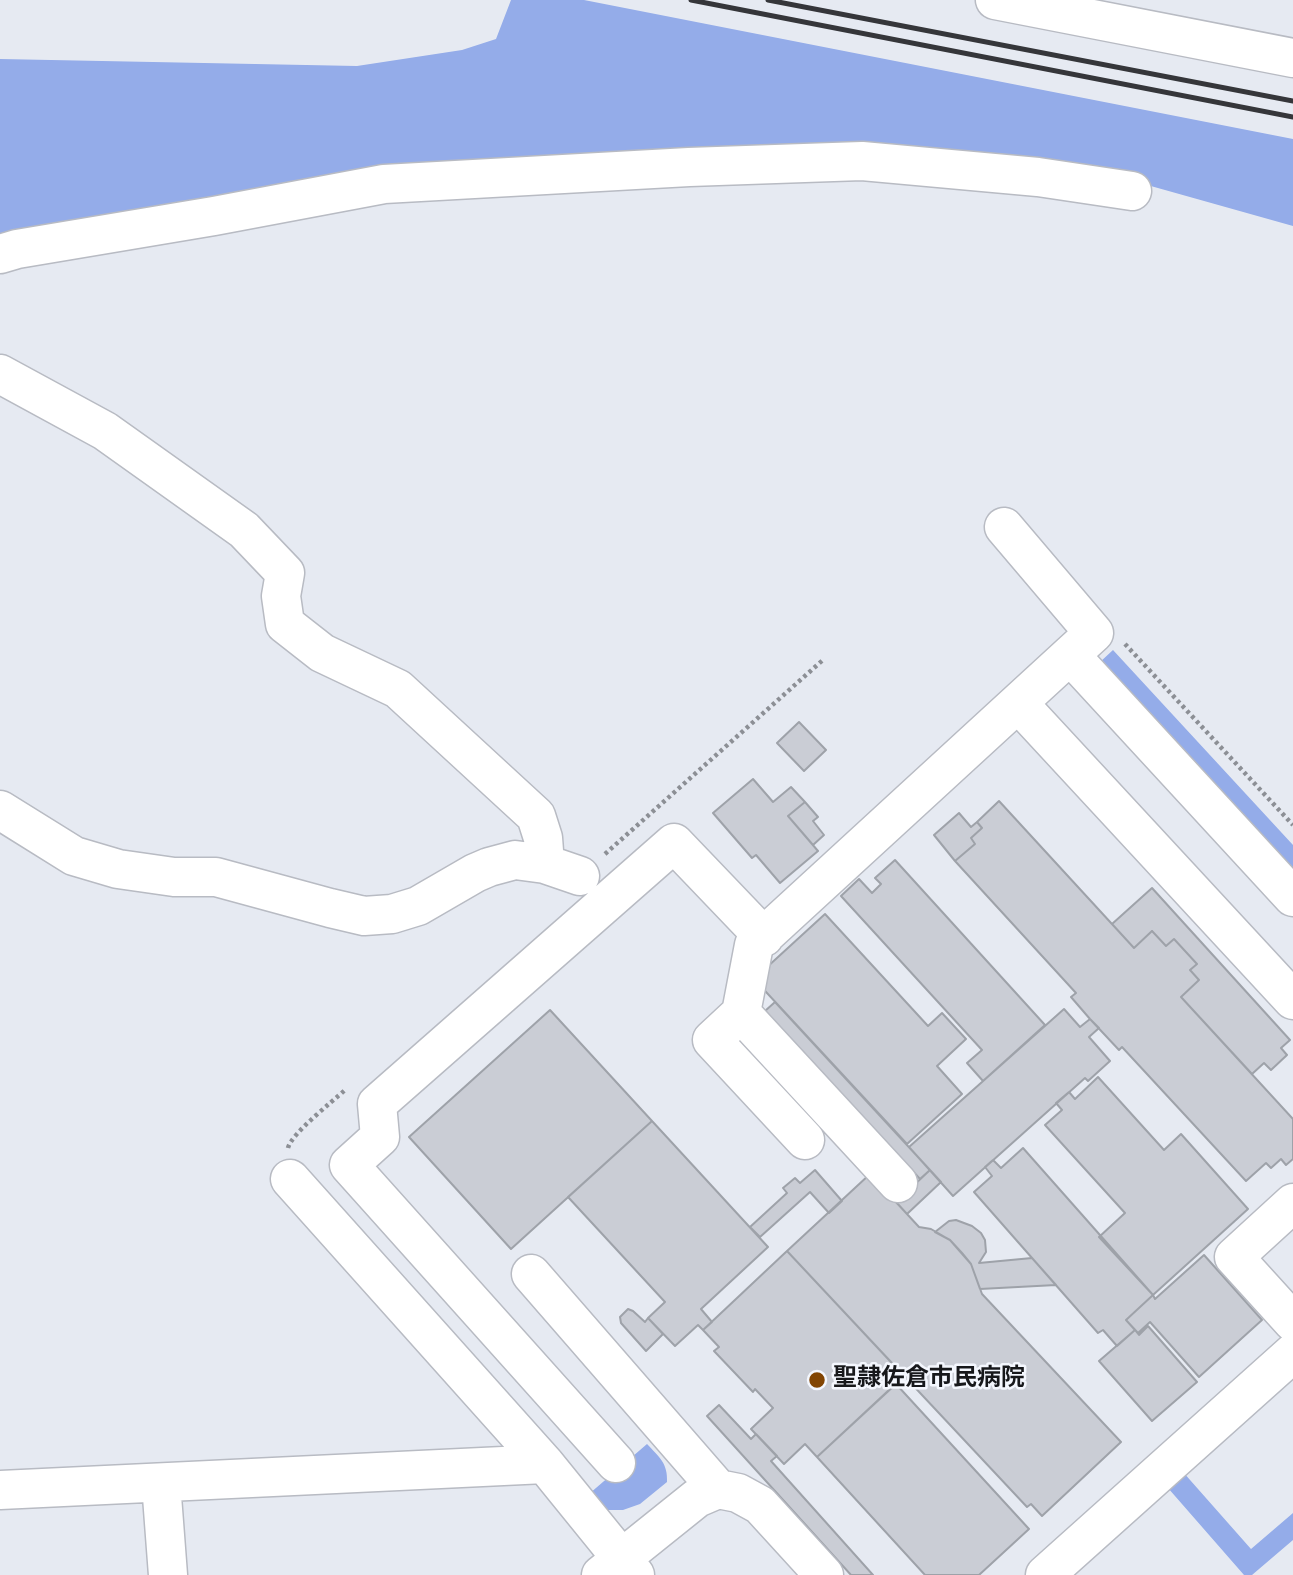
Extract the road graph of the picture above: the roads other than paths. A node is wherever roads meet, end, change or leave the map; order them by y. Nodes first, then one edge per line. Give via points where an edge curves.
1 (995, 0) edge
2 (1293, 58) edge
3 (1132, 191) dead end
4 (0, 254) edge
5 (0, 374) edge
6 (1004, 527) dead end
7 (1070, 656) junction
8 (1018, 703) junction
9 (0, 810) edge
10 (1293, 897) edge
11 (764, 937) junction
12 (1293, 1000) edge
13 (741, 1013) junction
14 (804, 1140) dead end
15 (290, 1179) dead end
16 (898, 1183) dead end
17 (1293, 1203) edge
18 (531, 1274) dead end
19 (1293, 1322) edge
20 (1293, 1353) edge
21 (616, 1463) dead end
22 (545, 1464) junction
23 (161, 1483) junction
24 (718, 1489) junction
25 (0, 1490) edge
26 (619, 1570) edge
27 (168, 1575) edge
28 (824, 1575) edge
29 (1045, 1575) edge

1 - 2 street
3 - 4 street via 862,160 689,167 384,184
5 - 9 street via 105,431 244,530 285,573 281,596 285,624 322,653 398,689 536,816 543,838 563,870 515,860 475,873 418,906 364,916 215,877 174,877 74,856
6 - 7 street via 1094,632
7 - 8 street
7 - 10 street
8 - 11 street
8 - 12 street
11 - 13 street via 754,945
11 - 21 street via 674,843 377,1104 380,1137 349,1165
13 - 14 street via 712,1040
13 - 16 street
15 - 22 street
17 - 19 street via 1234,1257
18 - 24 street
20 - 29 street
22 - 23 street
22 - 26 street
23 - 25 street
23 - 27 street
24 - 26 street via 697,1498
24 - 28 street via 760,1505

